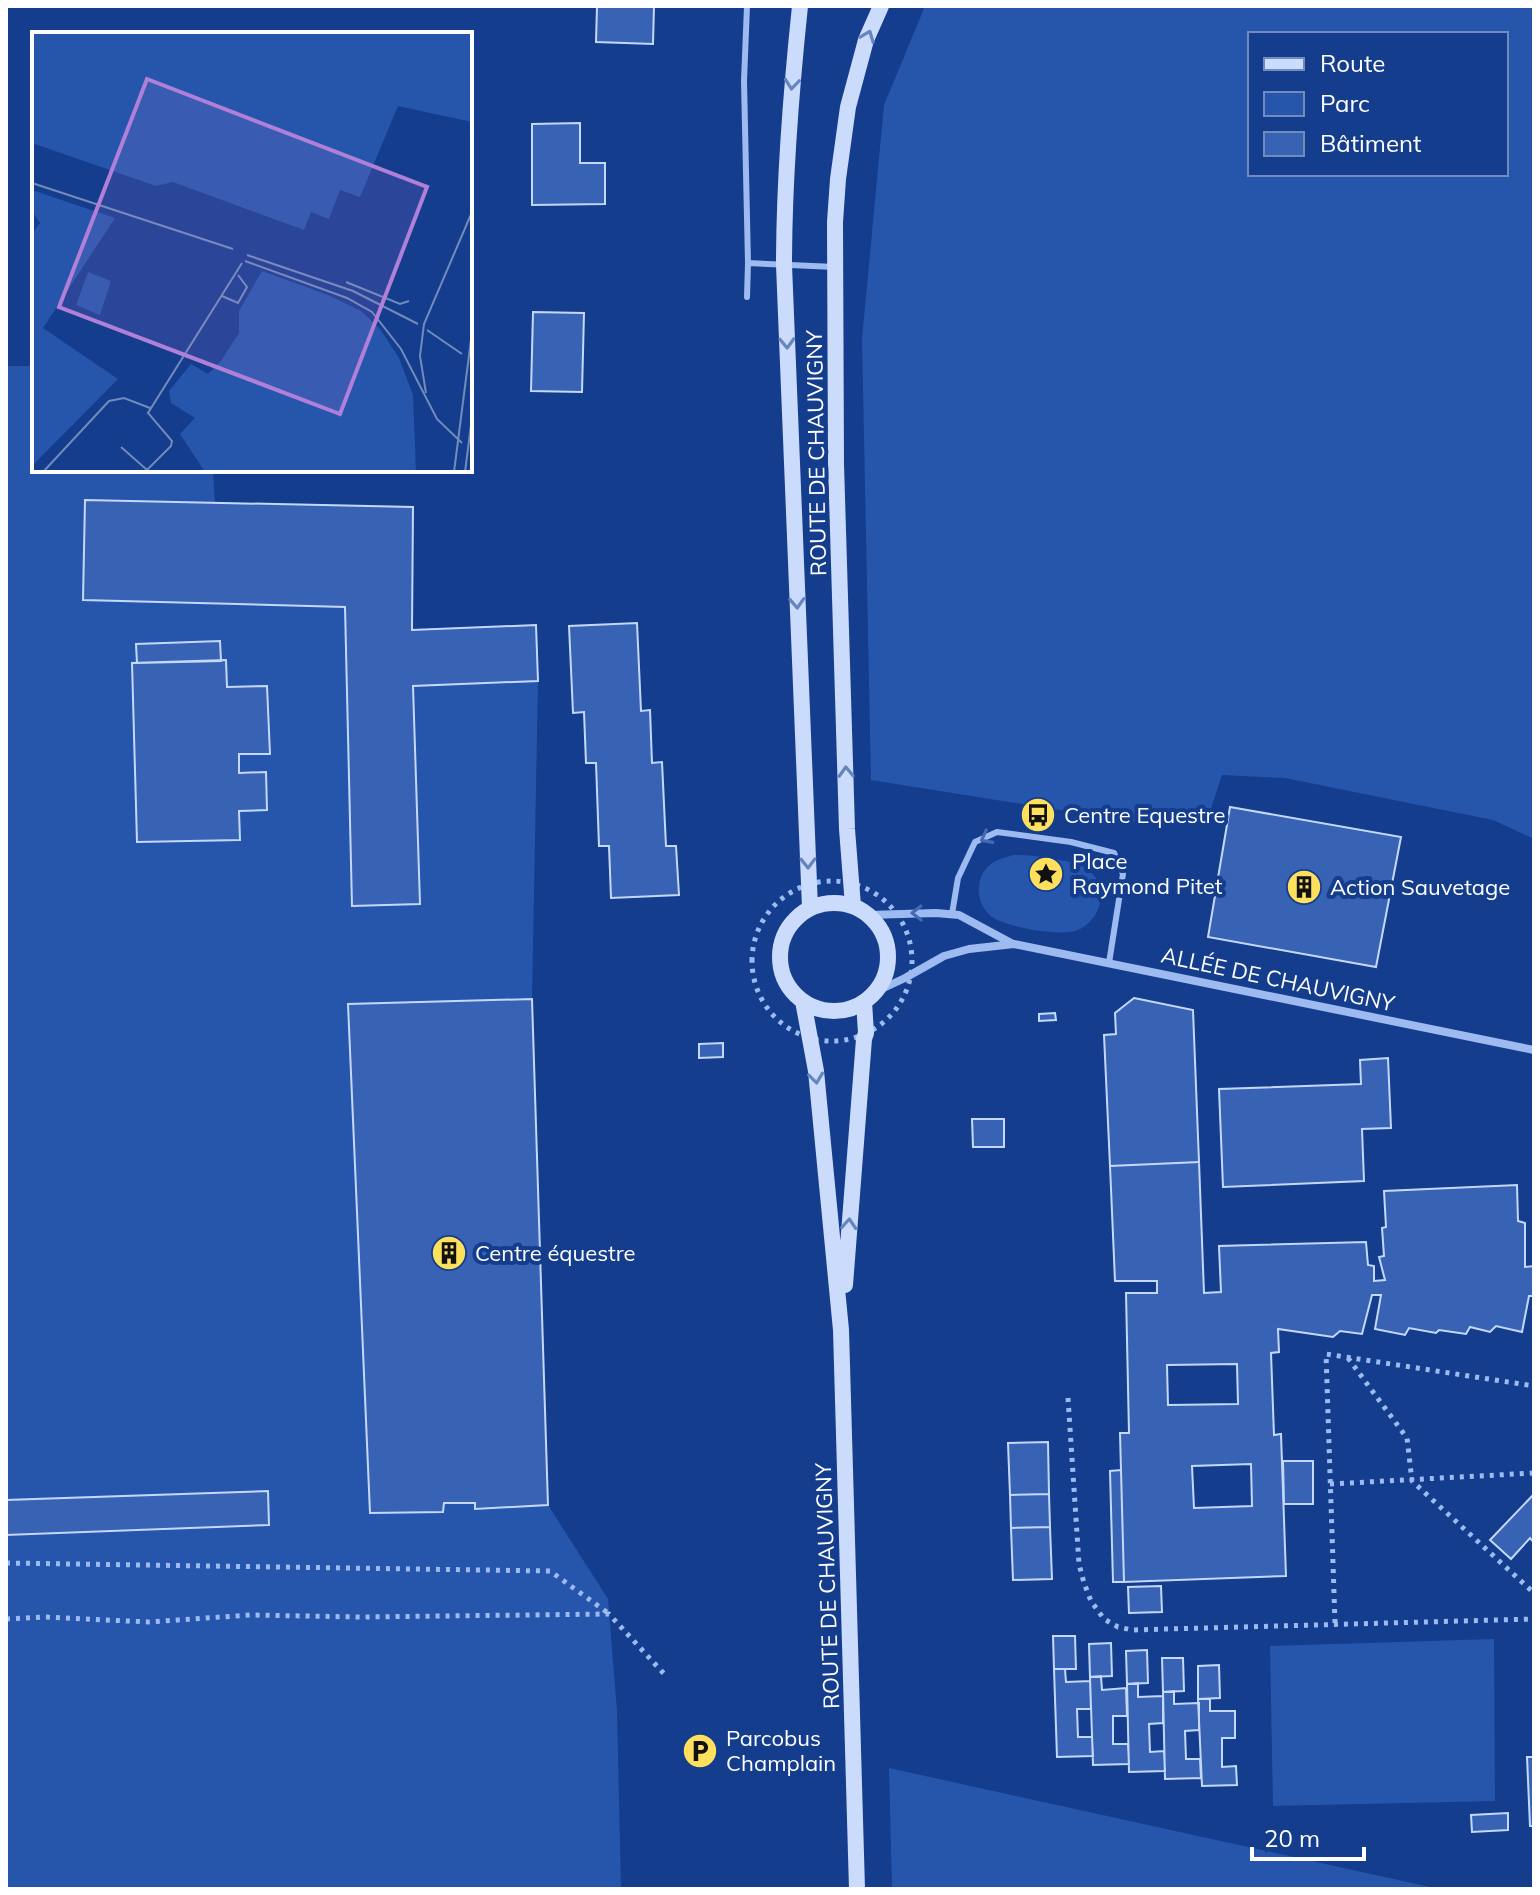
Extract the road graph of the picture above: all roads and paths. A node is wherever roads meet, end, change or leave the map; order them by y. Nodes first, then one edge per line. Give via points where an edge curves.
1 (747, 6) edge
2 (800, 6) edge
3 (881, 6) edge
4 (748, 263) junction
5 (784, 265) junction
6 (835, 267) junction
7 (747, 297) dead end
8 (809, 883) junction
9 (851, 883) junction
10 (853, 906) junction
11 (810, 908) junction
12 (897, 913) junction
13 (952, 914) junction
14 (868, 915) junction
15 (1014, 944) junction
16 (1109, 963) junction
17 (911, 975) junction
18 (870, 997) junction
19 (803, 1001) junction
20 (866, 1033) junction
21 (809, 1038) junction
22 (1534, 1050) edge
23 (841, 1330) junction
24 (1348, 1357) junction
25 (1534, 1386) edge
26 (1068, 1398) dead end
27 (1534, 1473) edge
28 (1412, 1481) junction
29 (1330, 1484) junction
30 (6, 1563) edge
31 (1534, 1593) edge
32 (609, 1614) junction
33 (6, 1619) edge
34 (1534, 1619) edge
35 (1335, 1623) junction
36 (666, 1676) dead end
37 (857, 1889) edge

1 - 4 lane
2 -> 5 main road, ROUTE DE CHAUVIGNY via 784,199
6 -> 3 main road, ROUTE DE CHAUVIGNY via 838,179 848,107
4 - 5 lane
4 - 7 lane
5 - 6 lane
5 -> 8 main road, ROUTE DE CHAUVIGNY
9 -> 6 main road, ROUTE DE CHAUVIGNY
8 - 9 path
8 - 11 main road, ROUTE DE CHAUVIGNY
8 - 21 path via 770,909 752,953 759,994 771,1013
9 - 10 main road, ROUTE DE CHAUVIGNY
9 - 12 path via 868,889
10 - 11 main road via 831,902
10 - 14 main road
11 - 19 main road via 786,931 779,955 785,979
13 -> 12 street, ALLÉE DE CHAUVIGNY
12 - 14 street, ALLÉE DE CHAUVIGNY
12 - 17 path via 912,953
13 - 15 street, ALLÉE DE CHAUVIGNY
16 -> 13 lane via 1123,874 1114,853 997,832 975,842 958,878
14 - 18 main road via 882,931 888,952 886,973
15 - 16 street, ALLÉE DE CHAUVIGNY
15 - 17 street, ALLÉE DE CHAUVIGNY via 944,956
16 - 22 street, ALLÉE DE CHAUVIGNY
17 - 18 street, ALLÉE DE CHAUVIGNY
17 - 20 path via 896,1010
18 - 19 main road via 833,1011
18 - 20 main road, ROUTE DE CHAUVIGNY
19 - 21 main road, ROUTE DE CHAUVIGNY
20 - 21 path via 828,1041
23 -> 20 main road, ROUTE DE CHAUVIGNY
21 -> 23 main road, ROUTE DE CHAUVIGNY
23 - 37 main road, ROUTE DE CHAUVIGNY
24 - 25 path
24 - 28 path via 1407,1438
24 - 29 path via 1326,1354
26 - 35 path via 1079,1564 1091,1601 1104,1619 1132,1630
27 - 28 path
28 - 29 path
28 - 31 path
29 - 35 path
30 - 32 path via 550,1571
32 - 33 path via 250,1615 149,1622
32 - 36 path
34 - 35 path

